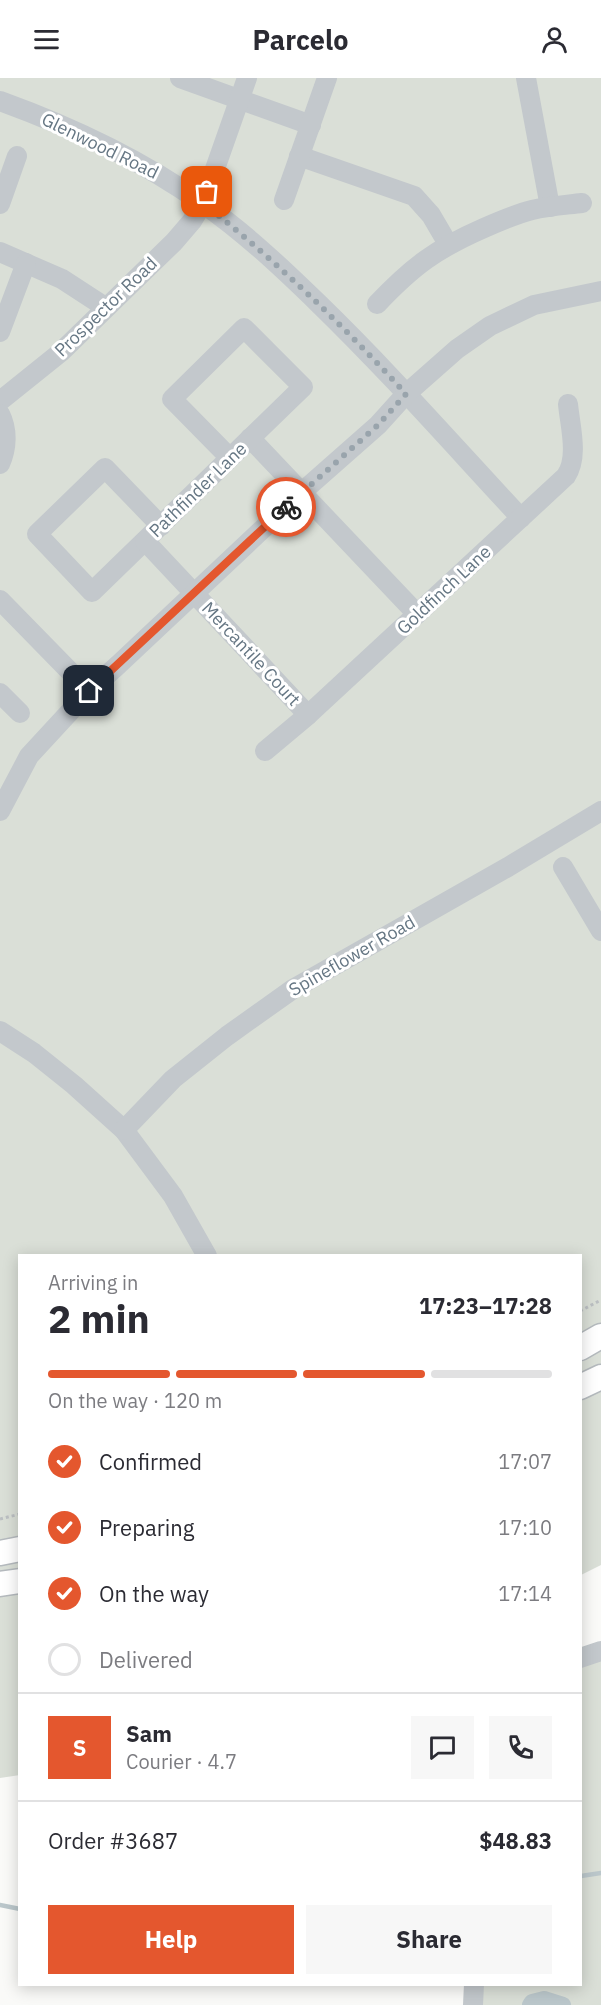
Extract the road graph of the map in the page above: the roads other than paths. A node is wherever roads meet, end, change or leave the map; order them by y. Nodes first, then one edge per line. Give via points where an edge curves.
1 (180, 78) edge
2 (247, 78) edge
3 (327, 78) edge
4 (526, 78) edge
5 (239, 100) junction
6 (0, 101) edge
7 (310, 125) junction
8 (17, 156) dead end
9 (299, 156) junction
10 (284, 200) dead end
11 (203, 203) junction
12 (582, 203) dead end
13 (0, 204) edge
14 (550, 207) junction
15 (448, 244) junction
16 (0, 252) edge
17 (26, 262) junction
18 (601, 291) edge
19 (376, 304) dead end
20 (105, 307) junction
21 (0, 332) edge
22 (406, 394) junction
23 (0, 401) edge
24 (568, 404) dead end
25 (0, 414) edge
26 (250, 438) junction
27 (230, 458) junction
28 (0, 464) edge
29 (302, 492) junction
30 (521, 518) junction
31 (161, 526) junction
32 (145, 541) junction
33 (193, 593) junction
34 (0, 600) edge
35 (417, 614) junction
36 (89, 691) junction
37 (0, 693) edge
38 (20, 713) dead end
39 (308, 715) junction
40 (265, 751) dead end
41 (601, 810) edge
42 (0, 812) edge
43 (563, 867) dead end
44 (598, 919) edge
45 (0, 1031) edge
46 (124, 1130) junction
47 (206, 1254) edge
48 (601, 1336) edge
49 (582, 1347) edge
50 (601, 1377) edge
51 (582, 1386) edge
52 (18, 1549) edge
53 (0, 1553) edge
54 (18, 1581) edge
55 (0, 1584) edge
56 (601, 1652) edge
57 (582, 1657) edge
58 (474, 1986) edge
59 (472, 2005) edge

1 - 5 street
2 - 5 street, Prospector Road
3 - 7 street
4 - 14 street
5 - 7 street
5 - 11 street, Prospector Road
6 - 11 street, Glenwood Road via 111,148
7 - 9 street
8 - 13 street
9 - 10 street
9 - 15 street via 414,196
11 - 20 street, Prospector Road via 174,242
11 - 22 street, Glenwood Road via 298,284
12 - 14 street
14 - 15 street via 503,220
15 - 19 street via 399,280
16 - 17 street
17 - 20 street via 62,279
17 - 21 street
18 - 22 street via 534,305 489,326
20 - 23 street, Prospector Road via 61,352
22 - 29 street via 378,425
22 - 30 street, Glenwood Road
24 - 30 street, Goldfinch Lane via 571,470
25 - 28 street via 6,444
26 - 27 street, Pathfinder Lane
26 - 27 street, Pathfinder Lane via 303,387 244,328 172,399
26 - 29 street
27 - 31 street, Pathfinder Lane
29 - 33 street
29 - 35 street
30 - 35 street, Goldfinch Lane
31 - 32 street, Pathfinder Lane
31 - 32 street, Pathfinder Lane via 105,468 37,534 92,592
32 - 33 street, Mercantile Court
33 - 36 street
33 - 39 street, Mercantile Court
34 - 36 street
35 - 39 street, Goldfinch Lane
36 - 42 street via 29,756
37 - 38 street
39 - 40 street, Goldfinch Lane
41 - 46 street, Spineflower Road via 293,989 173,1079
43 - 44 street
45 - 46 street via 34,1053
46 - 47 street via 173,1196
48 - 49 main road
50 - 51 main road
52 - 53 main road
54 - 55 main road
56 - 57 street
58 - 59 street

